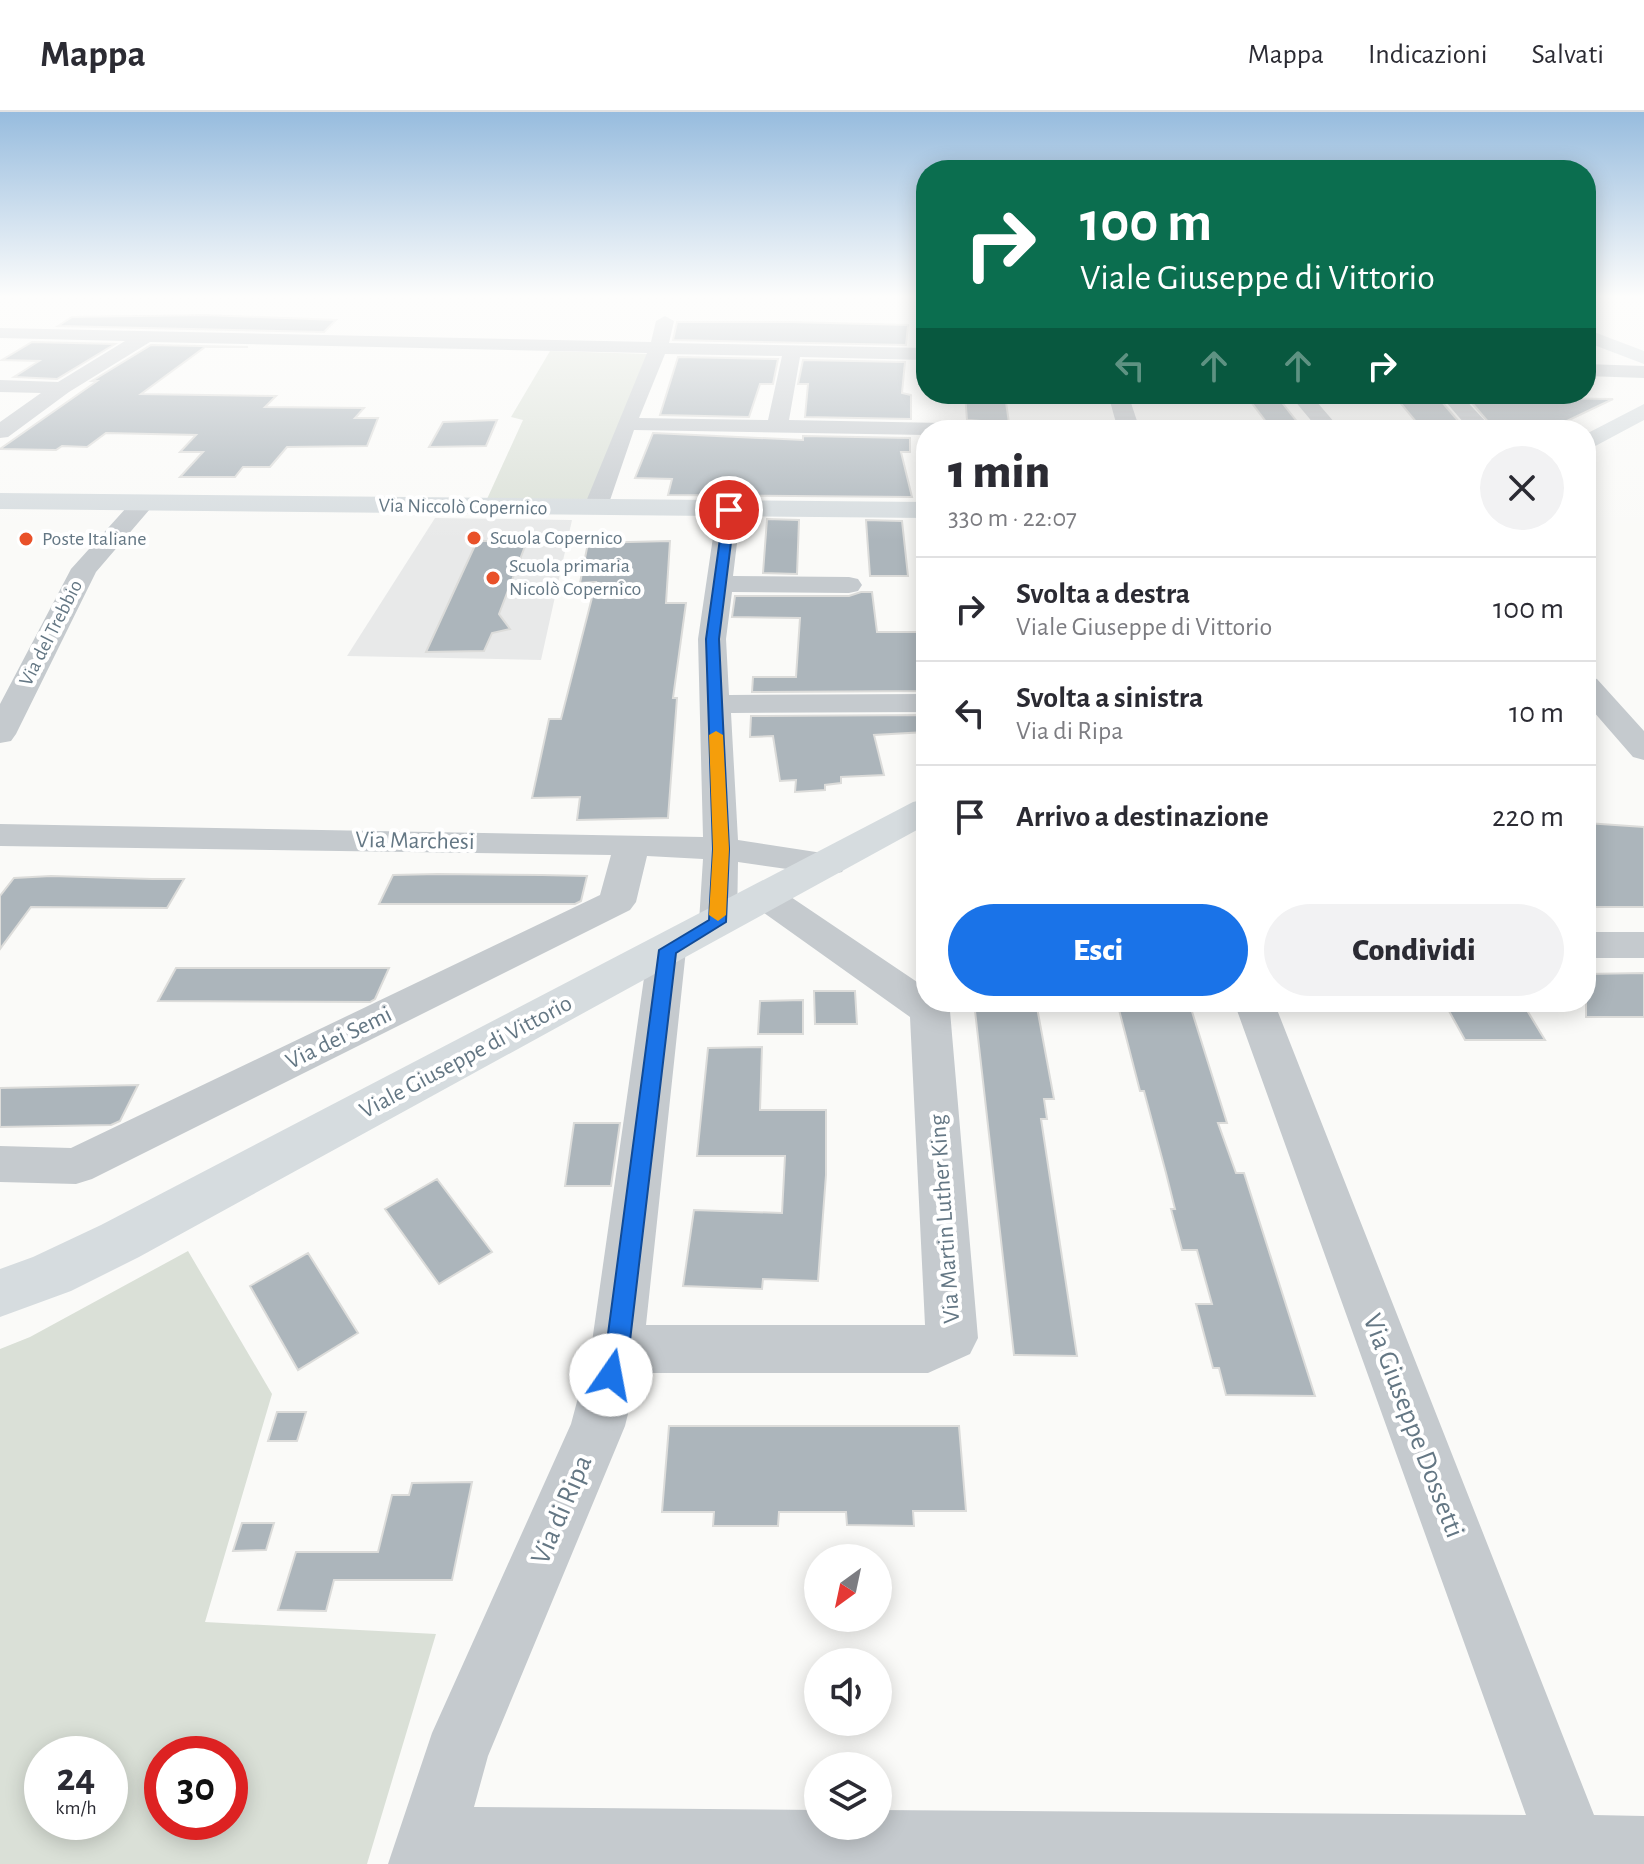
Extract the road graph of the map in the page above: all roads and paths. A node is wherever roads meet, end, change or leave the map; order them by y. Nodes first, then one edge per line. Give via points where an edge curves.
1 (79, 378) edge
2 (646, 378) edge
3 (787, 378) edge
4 (0, 386) edge
5 (62, 388) junction
6 (1308, 404) edge
7 (1458, 404) edge
8 (1644, 411) edge
9 (1321, 420) edge
10 (1472, 420) edge
11 (916, 422) edge
12 (626, 424) junction
13 (777, 426) junction
14 (0, 432) edge
15 (1596, 438) edge
16 (0, 501) edge
17 (144, 502) junction
18 (595, 509) junction
19 (729, 510) junction
20 (916, 510) edge
21 (719, 584) junction
22 (849, 585) dead end
23 (1596, 696) edge
24 (916, 703) edge
25 (715, 704) junction
26 (0, 734) edge
27 (1644, 750) edge
28 (916, 816) edge
29 (0, 835) edge
30 (632, 845) junction
31 (721, 849) junction
32 (829, 864) junction
33 (766, 897) junction
34 (718, 922) junction
35 (1596, 945) edge
36 (1644, 945) edge
37 (667, 950) junction
38 (916, 1001) edge
39 (930, 1012) edge
40 (1258, 1012) edge
41 (0, 1164) edge
42 (0, 1293) edge
43 (617, 1349) junction
44 (1573, 1850) junction
45 (1644, 1850) edge
46 (426, 1852) edge

1 - 5 street
2 - 12 street
3 - 13 street
4 - 5 street
5 - 14 street
6 - 9 street
7 - 10 street
8 - 15 main road
11 - 13 street
12 - 13 street
12 - 18 street
16 - 17 main road, Via Niccolò Copernico
17 - 18 main road, Via Niccolò Copernico
17 - 26 street, Via del Trebbio via 84,569
18 - 19 main road, Via Niccolò Copernico
19 - 20 main road, Via Niccolò Copernico
19 - 21 street
21 - 22 street
21 - 25 street via 712,639
23 - 27 street
24 - 25 street
25 - 31 street
28 - 32 main road, Viale Giuseppe di Vittorio
29 - 30 street, Via Marchesi
30 - 31 street, Via Marchesi
30 - 41 street, Via dei Semi via 617,902 76,1166
31 - 32 street, Via Marchesi
31 - 34 street
32 - 33 main road, Viale Giuseppe di Vittorio
33 - 34 main road, Viale Giuseppe di Vittorio
33 - 38 street, Via Martin Luther King
34 - 37 main road, Viale Giuseppe di Vittorio
35 - 36 street
37 - 42 main road, Viale Giuseppe di Vittorio via 120,1241
37 - 43 street, Via di Ripa
39 - 43 street, Via Martin Luther King via 952,1338 928,1349
40 - 44 street, Via Giuseppe Dossetti
43 - 46 street, Via di Ripa via 598,1426 455,1756
44 - 45 street
44 - 46 street

